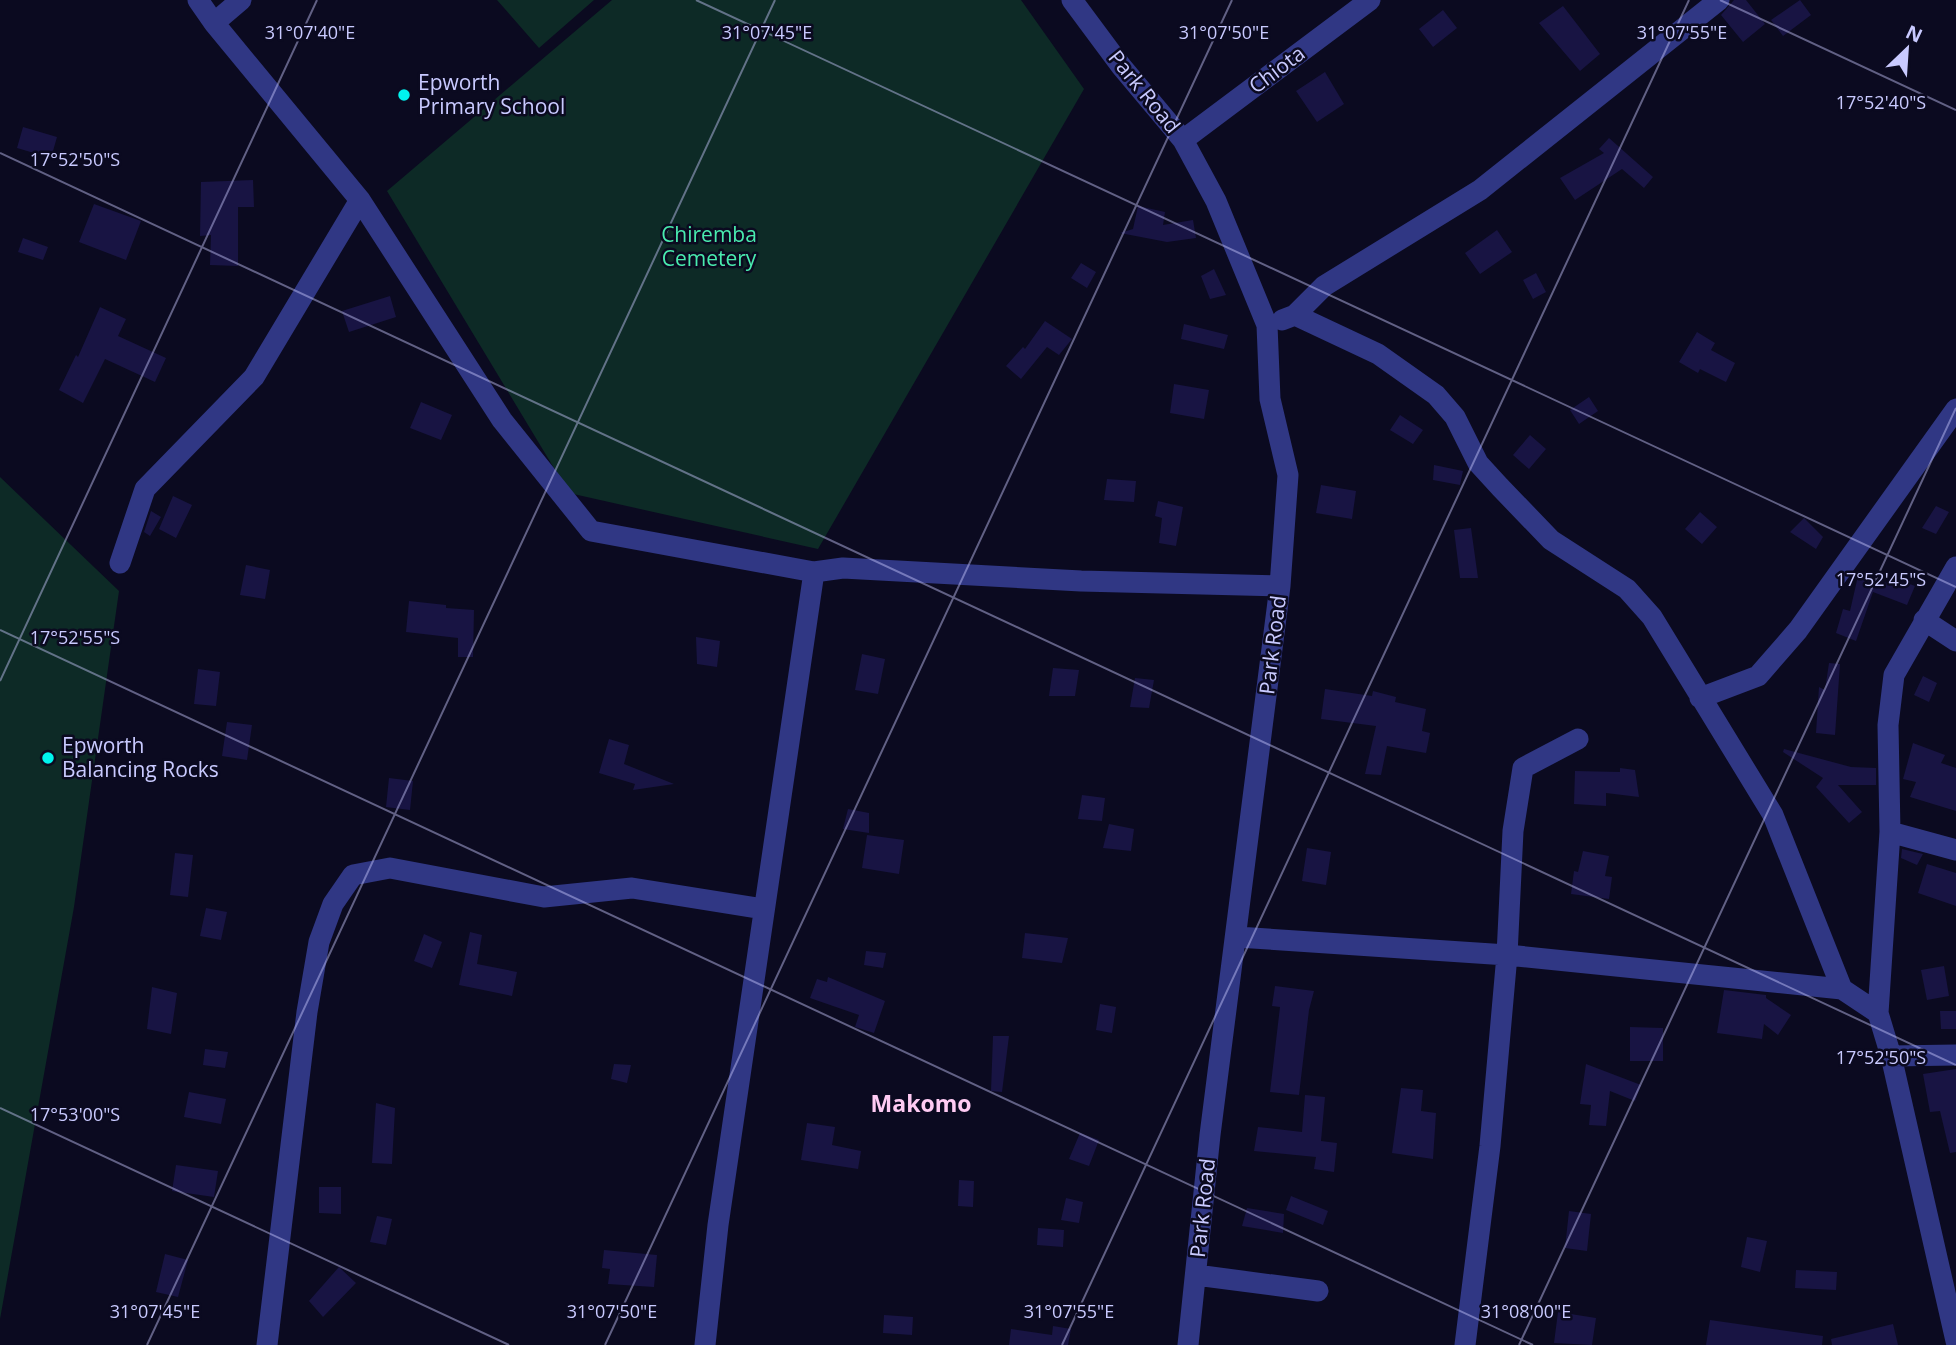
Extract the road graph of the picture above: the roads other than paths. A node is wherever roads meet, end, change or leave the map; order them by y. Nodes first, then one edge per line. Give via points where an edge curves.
1 (198, 0) edge
2 (241, 0) edge
3 (1072, 0) edge
4 (1370, 0) edge
5 (1719, 0) edge
6 (214, 23) junction
7 (1183, 140) junction
8 (360, 200) junction
9 (1295, 316) junction
10 (1267, 325) junction
11 (1956, 409) edge
12 (120, 563) dead end
13 (1956, 567) edge
14 (814, 572) junction
15 (1280, 586) junction
16 (1923, 620) junction
17 (1956, 641) edge
18 (1700, 698) junction
19 (1578, 739) dead end
20 (1890, 832) junction
21 (1956, 850) edge
22 (763, 909) junction
23 (1237, 937) junction
24 (1507, 954) junction
25 (1842, 989) junction
26 (1878, 1013) junction
27 (1956, 1055) edge
28 (1891, 1056) junction
29 (1196, 1275) junction
30 (1318, 1291) dead end
31 (1956, 1341) edge
32 (267, 1345) edge
33 (705, 1345) edge
34 (1188, 1345) edge
35 (1465, 1345) edge

1 - 6 street
2 - 6 street
3 - 7 street, Park Road
4 - 7 street, Chiota
5 - 9 street via 1480,190 1324,286
6 - 8 street
7 - 10 street, Park Road via 1216,201
8 - 12 street via 254,377 145,489
8 - 14 street via 502,420 592,531
9 - 10 street
9 - 18 street via 1378,354 1436,395 1455,417 1478,463 1551,540 1627,589 1652,617
10 - 15 street, Park Road via 1270,399 1288,475
11 - 18 street via 1798,630 1758,676
13 - 16 street
14 - 15 street via 843,568
14 - 22 street
15 - 23 street, Park Road
16 - 17 street
16 - 20 street via 1894,675 1888,725
18 - 25 street via 1773,815
19 - 24 street via 1524,768 1513,831
20 - 21 street
20 - 26 street
22 - 32 street via 632,888 544,897 390,869 353,874 333,904 319,942
22 - 33 street
23 - 24 street
23 - 29 street, Park Road
24 - 25 street
24 - 35 street via 1490,1146
25 - 26 street
26 - 28 street
27 - 28 street
28 - 31 street
29 - 30 street
29 - 34 street, Park Road

